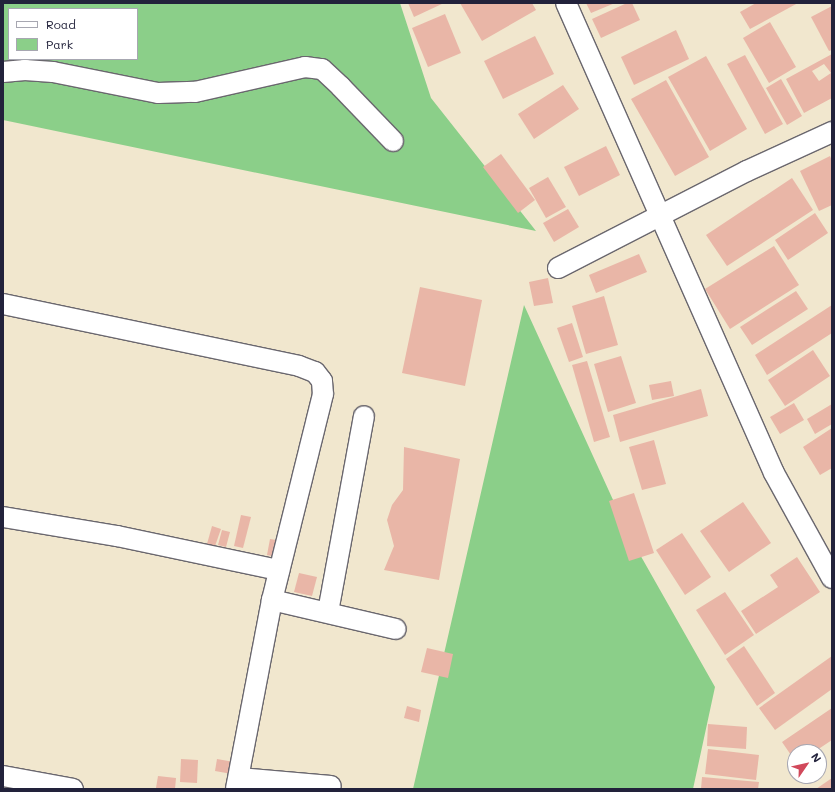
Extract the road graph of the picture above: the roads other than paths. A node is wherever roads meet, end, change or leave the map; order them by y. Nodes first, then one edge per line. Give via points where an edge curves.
1 (566, 3) edge
2 (3, 72) edge
3 (832, 132) edge
4 (393, 141) dead end
5 (660, 217) junction
6 (558, 268) dead end
7 (3, 304) edge
8 (364, 416) dead end
9 (3, 517) edge
10 (279, 570) junction
11 (832, 578) edge
12 (272, 600) junction
13 (328, 612) junction
14 (396, 629) dead end
15 (3, 776) edge
16 (237, 783) edge
17 (331, 786) dead end
18 (73, 789) edge

1 - 5 street
2 - 4 street via 53,72 158,93 195,92 305,67 322,70
3 - 5 street via 747,171
5 - 6 street
5 - 11 street via 774,473
7 - 10 street via 299,366 315,372 322,381 323,394
8 - 13 street
9 - 10 street via 117,536
10 - 12 street
12 - 13 street
12 - 16 street
13 - 14 street
15 - 18 street
16 - 17 street

